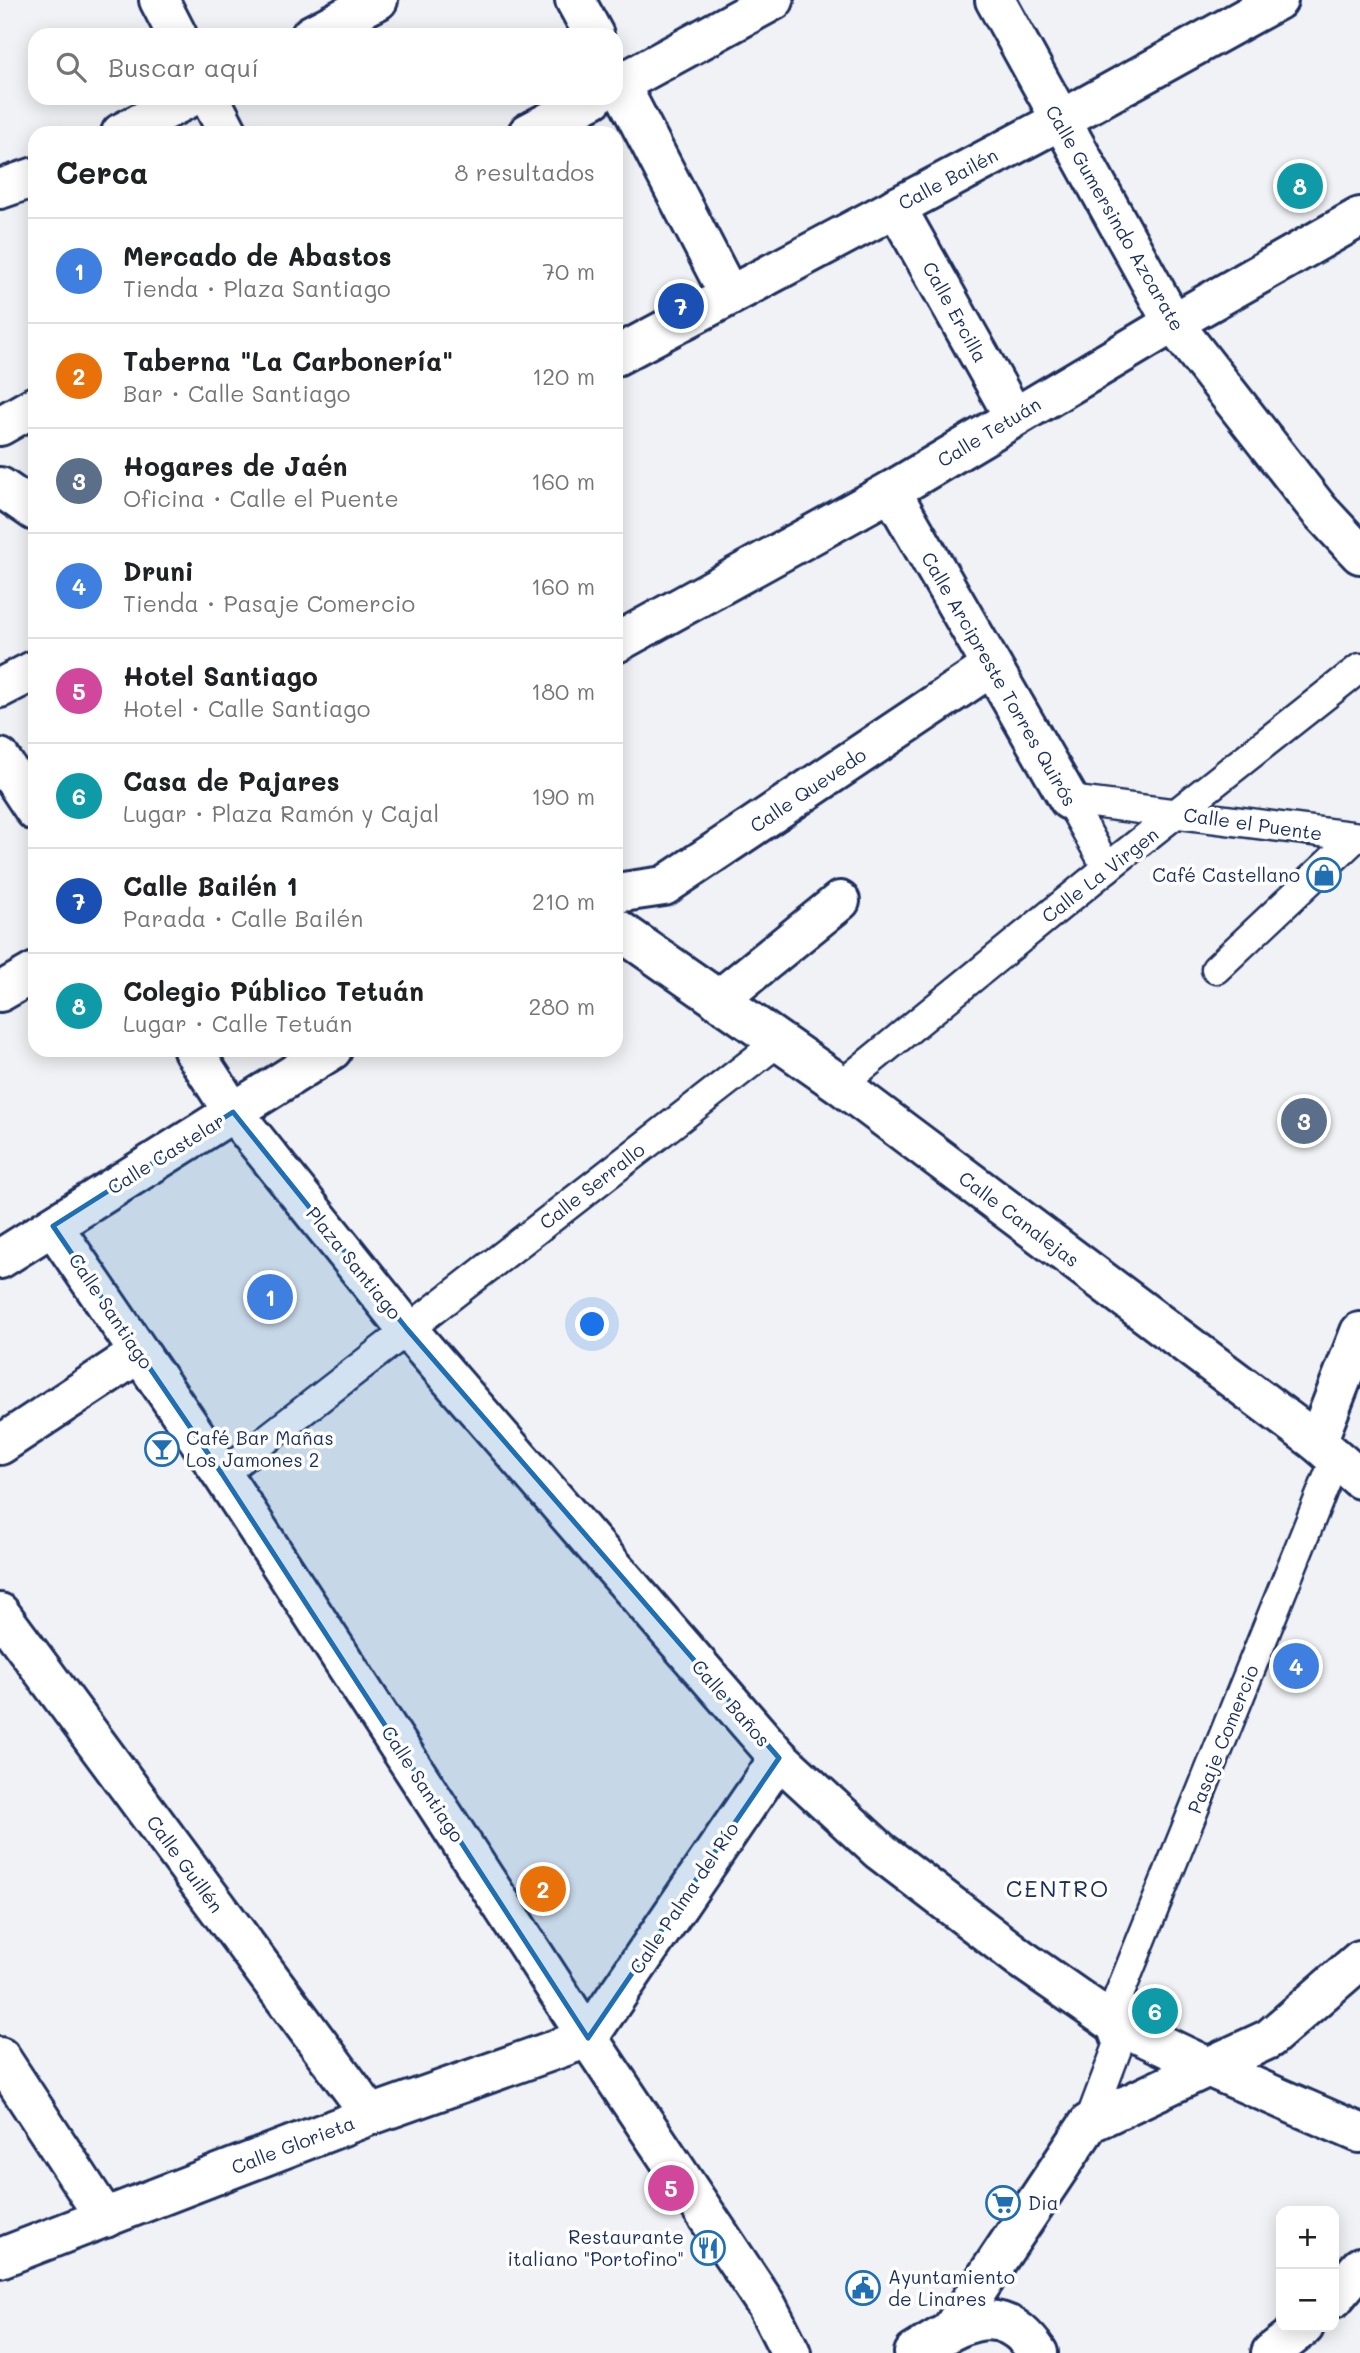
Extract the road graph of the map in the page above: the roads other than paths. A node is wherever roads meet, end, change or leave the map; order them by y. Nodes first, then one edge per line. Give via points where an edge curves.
1 (159, 0) edge
2 (378, 0) edge
3 (575, 0) edge
4 (774, 0) edge
5 (995, 0) edge
6 (1278, 0) edge
7 (173, 28) edge
8 (324, 28) edge
9 (590, 28) edge
10 (623, 80) edge
11 (175, 105) edge
12 (214, 105) edge
13 (577, 105) edge
14 (622, 105) edge
15 (1059, 121) junction
16 (135, 126) edge
17 (224, 126) edge
18 (540, 126) edge
19 (28, 179) edge
20 (0, 188) edge
21 (895, 207) junction
22 (1360, 217) edge
23 (729, 295) junction
24 (1172, 323) junction
25 (623, 352) edge
26 (28, 410) edge
27 (1014, 417) junction
28 (0, 426) edge
29 (0, 486) edge
30 (891, 491) junction
31 (28, 506) edge
32 (1360, 554) edge
33 (623, 639) edge
34 (992, 667) junction
35 (1360, 668) edge
36 (28, 674) edge
37 (0, 688) edge
38 (0, 758) edge
39 (28, 800) edge
40 (1069, 800) junction
41 (1178, 814) junction
42 (1357, 837) edge
43 (1107, 868) junction
44 (623, 892) edge
45 (840, 901) dead end
46 (623, 933) edge
47 (1216, 968) dead end
48 (28, 976) edge
49 (0, 992) edge
50 (718, 1000) junction
51 (778, 1042) junction
52 (198, 1057) edge
53 (321, 1057) edge
54 (841, 1085) junction
55 (233, 1112) junction
56 (53, 1226) junction
57 (0, 1259) edge
58 (407, 1329) junction
59 (1360, 1332) edge
60 (139, 1353) junction
61 (0, 1445) edge
62 (1338, 1459) edge
63 (222, 1474) junction
64 (0, 1614) edge
65 (779, 1758) junction
66 (1360, 1960) edge
67 (1109, 2020) junction
68 (588, 2038) junction
69 (0, 2057) edge
70 (1208, 2067) junction
71 (371, 2115) junction
72 (1089, 2123) junction
73 (1360, 2133) edge
74 (105, 2218) junction
75 (0, 2258) edge
76 (1360, 2267) edge
77 (1339, 2292) edge
78 (951, 2330) junction
79 (1298, 2332) edge
80 (787, 2351) edge
81 (914, 2353) edge
82 (1038, 2353) edge
83 (1271, 2353) edge

1 - 7 street
2 - 8 street
3 - 9 street
4 - 10 street
5 - 15 street, Calle Gumersindo Azcarate
6 - 15 street, Calle Bailén
11 - 16 street
12 - 17 street
13 - 18 street
14 - 23 street
15 - 21 street, Calle Bailén
15 - 24 street, Calle Gumersindo Azcarate
19 - 20 street
21 - 23 street, Calle Bailén
21 - 27 street, Calle Ercilla
22 - 24 street, Calle Tetuán
23 - 25 street, Calle Bailén
24 - 27 street, Calle Tetuán
24 - 32 street, Calle Gumersindo Azcarate via 1319,510
26 - 28 street
27 - 30 street, Calle Tetuán
29 - 31 street
30 - 33 street, Calle Tetuán
30 - 34 street, Calle Arcipreste Torres Quirós
34 - 40 street, Calle Arcipreste Torres Quirós
34 - 44 street, Calle Quevedo via 664,886
35 - 41 street, Calle La Virgen
36 - 37 street
38 - 39 street
40 - 41 street, Calle el Puente
40 - 43 street, Calle Arcipreste Torres Quirós
41 - 42 street, Calle el Puente
41 - 43 street, Calle La Virgen
42 - 47 street, Calle el Puente
43 - 54 street, Calle La Virgen
45 - 50 street
46 - 50 street, Calle Canalejas
48 - 49 street
50 - 51 street, Calle Canalejas
51 - 54 street, Calle Canalejas
51 - 58 street, Calle Serrallo
52 - 55 street, Plaza Santiago
53 - 55 street, Calle Castelar
54 - 62 street, Calle Canalejas
55 - 56 street, Calle Castelar
55 - 58 street, Plaza Santiago
56 - 57 street, Calle Castelar
56 - 60 street, Calle Santiago
58 - 63 street, Plaza Santiago
58 - 65 street, Calle Baños
59 - 62 street
60 - 61 street
60 - 63 street, Calle Santiago
62 - 67 street, Pasaje Comercio
63 - 68 street, Calle Santiago
64 - 71 street, Calle Guillén
65 - 67 street, Calle Baños via 880,1851
65 - 68 street, Calle Palma del Río
66 - 70 street via 1269,2039
67 - 70 street, Calle Baños
67 - 72 street via 1118,2046
68 - 71 street, Calle Glorieta
68 - 80 street, Calle Santiago via 767,2306
69 - 74 street
70 - 72 street
70 - 73 street, Calle Baños
71 - 74 street, Calle Glorieta
72 - 78 street
74 - 75 street, Calle Glorieta
76 - 77 street
78 - 81 street
78 - 82 street via 974,2321 996,2321 1020,2332
79 - 83 street

